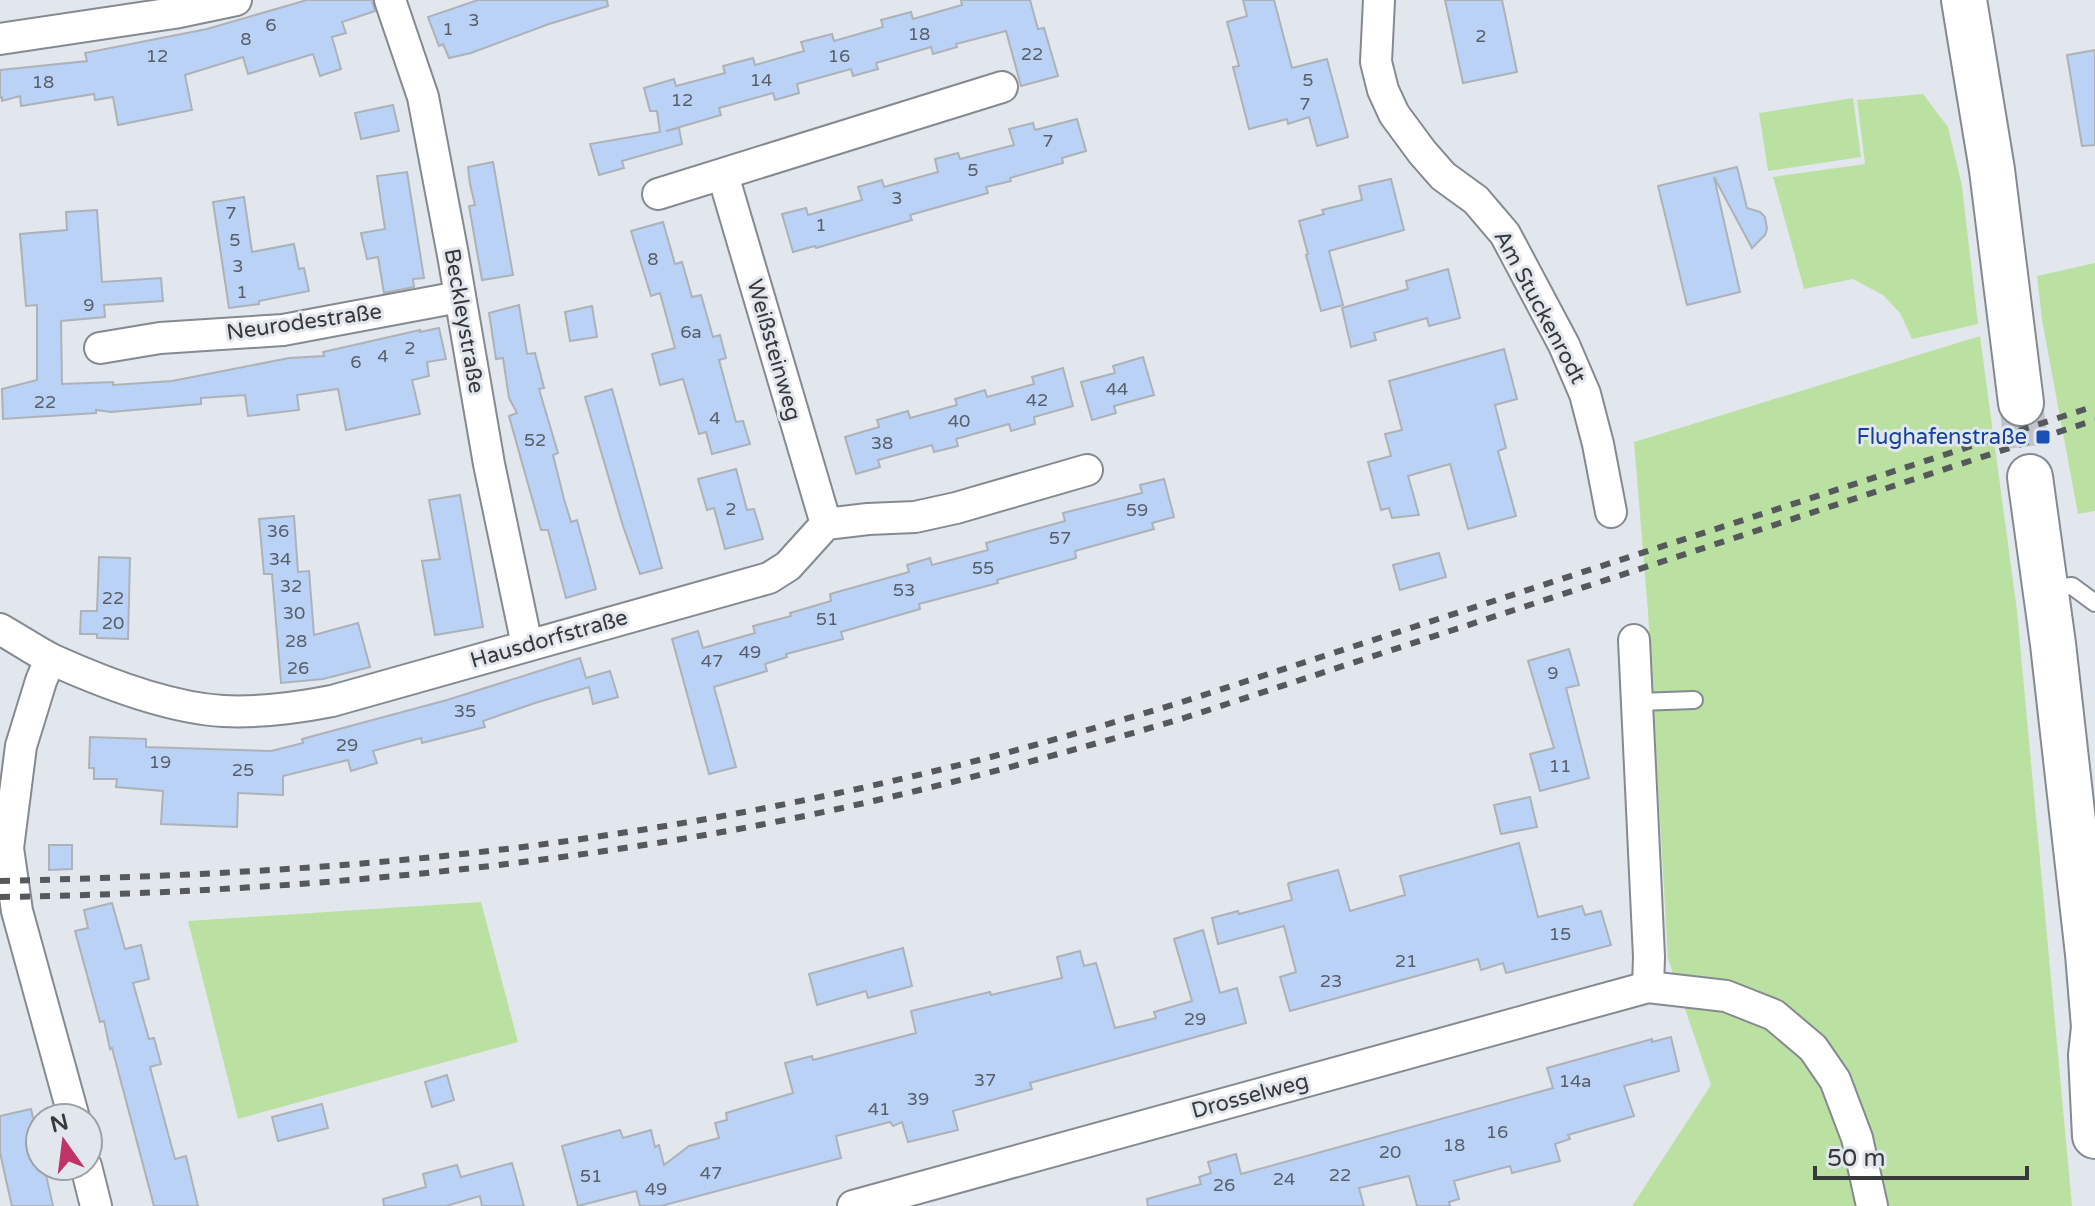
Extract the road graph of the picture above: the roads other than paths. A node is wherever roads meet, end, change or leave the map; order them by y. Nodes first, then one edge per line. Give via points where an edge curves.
1 (236, 0) edge
2 (390, 0) edge
3 (1379, 0) edge
4 (1964, 0) edge
5 (0, 39) edge
6 (1002, 87) dead end
7 (723, 175) junction
8 (658, 194) dead end
9 (459, 297) junction
10 (100, 348) dead end
11 (2021, 403) tunnel mouth
12 (1087, 470) dead end
13 (2030, 477) tunnel mouth
14 (1611, 512) dead end
15 (826, 524) junction
16 (2046, 588) junction
17 (2095, 603) edge
18 (0, 629) edge
19 (1634, 640) dead end
20 (527, 645) junction
21 (50, 659) junction
22 (1694, 700) dead end
23 (1638, 702) junction
24 (1648, 987) junction
25 (2095, 1028) edge
26 (70, 1102) edge
27 (2095, 1136) edge
28 (90, 1182) edge
29 (96, 1206) edge
30 (853, 1206) edge
31 (1872, 1206) edge

1 - 5 street
2 - 9 street, Beckleystraße via 423,97
3 - 14 street, Am Stuckenrodt via 1376,62 1383,90 1422,152 1504,231 1585,394
4 - 11 main road
6 - 7 street
7 - 8 street
7 - 15 street, Weißsteinweg
9 - 10 street, Neurodestraße via 283,330 160,338
9 - 20 street, Beckleystraße
12 - 15 street via 915,517
13 - 16 main road
15 - 20 street, Hausdorfstraße via 788,566 769,578
16 - 17 lane via 2072,586
16 - 25 main road via 2077,794
18 - 21 street, Hausdorfstraße
19 - 23 street
20 - 21 street, Hausdorfstraße via 332,701 267,710 220,711 145,696
21 - 26 street via 21,746 8,848 17,911
22 - 23 lane
23 - 24 street
24 - 30 street, Drosselweg
24 - 31 street, Drosselweg via 1726,996 1774,1015 1813,1048 1835,1080 1857,1138
25 - 27 main road
28 - 29 street

